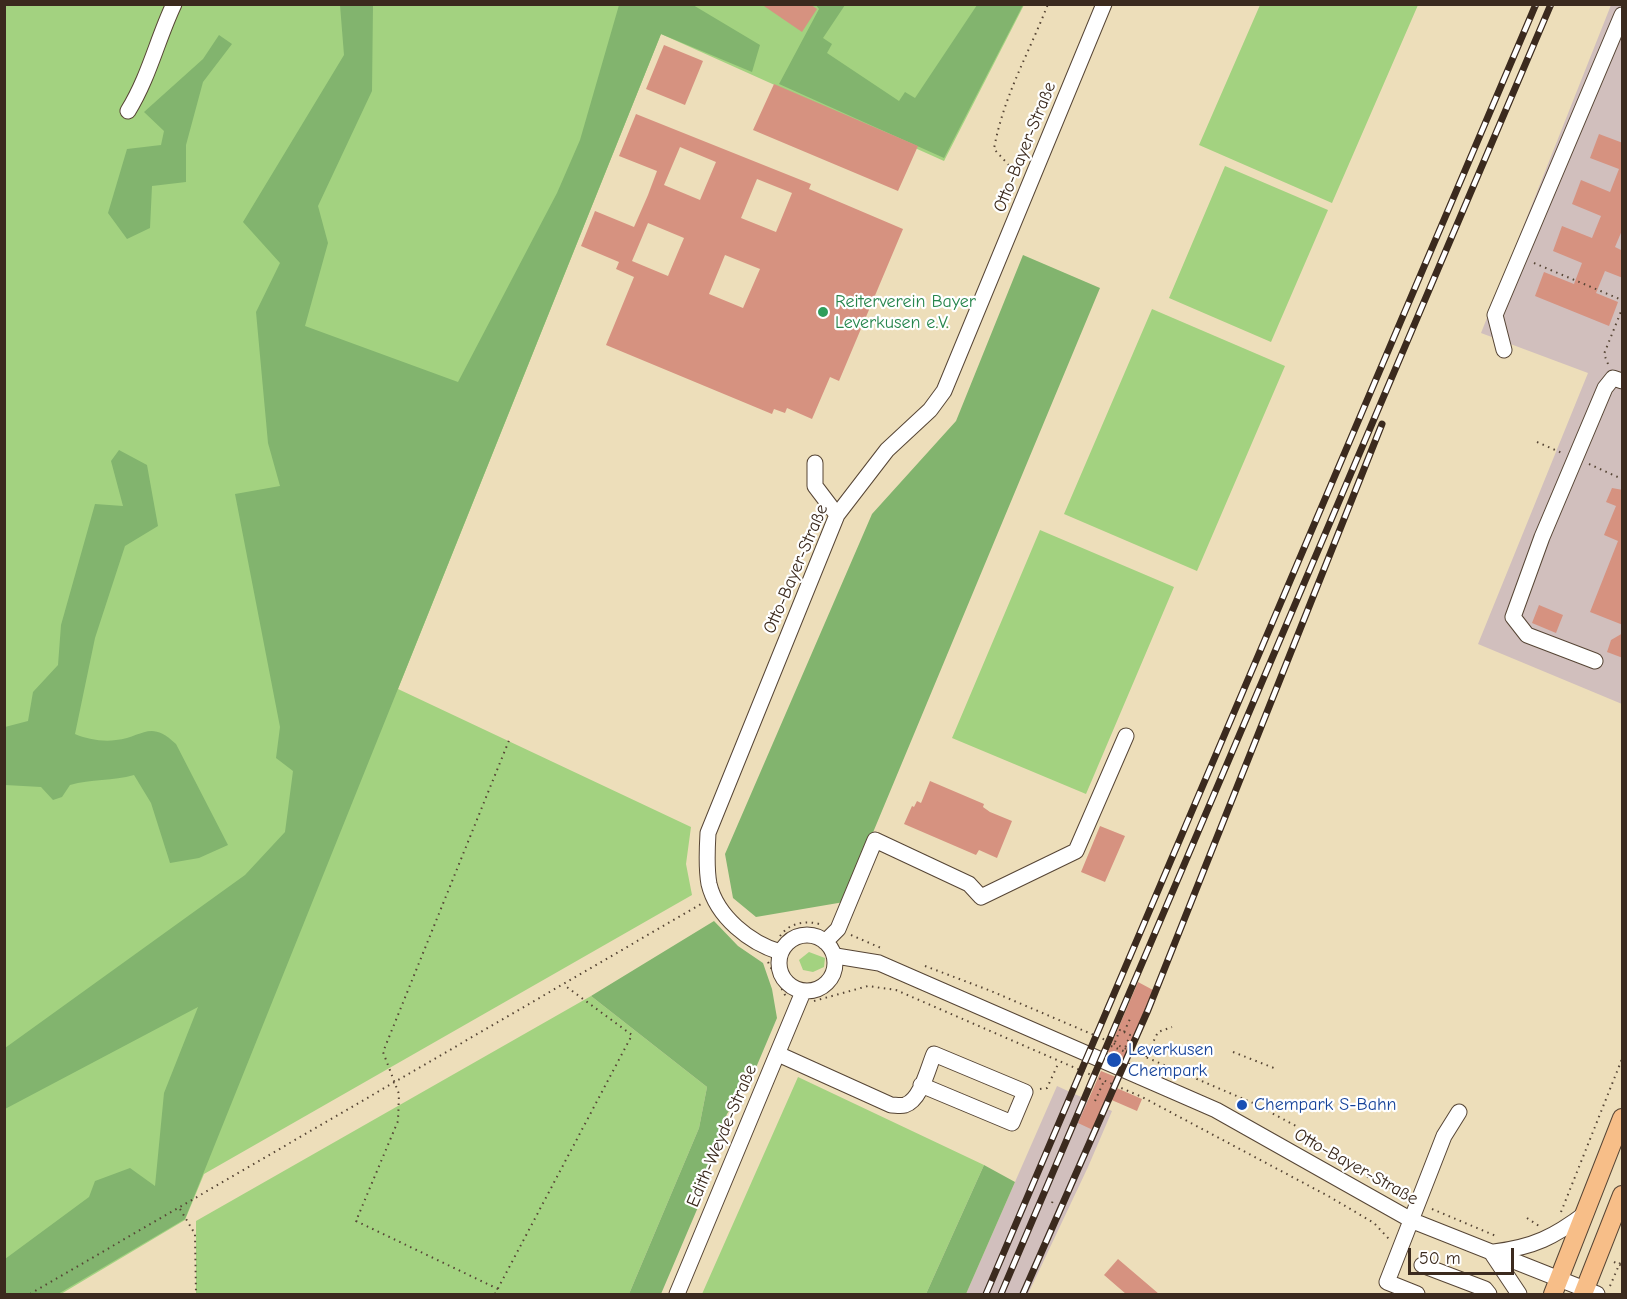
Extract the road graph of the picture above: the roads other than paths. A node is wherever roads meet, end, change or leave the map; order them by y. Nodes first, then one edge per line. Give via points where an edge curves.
1 (174, 4) edge
2 (1104, 4) edge
3 (1623, 15) edge
4 (128, 111) dead end
5 (1504, 350) dead end
6 (1618, 379) edge
7 (814, 463) dead end
8 (837, 515) junction
9 (1595, 662) dead end
10 (1125, 736) dead end
11 (825, 942) junction
12 (774, 956) junction
13 (836, 956) junction
14 (801, 997) junction
15 (778, 1054) junction
16 (921, 1085) junction
17 (1459, 1112) dead end
18 (1623, 1118) edge
19 (1623, 1195) edge
20 (1586, 1213) junction
21 (1413, 1221) junction
22 (1491, 1252) junction
23 (1422, 1265) dead end
24 (1556, 1287) edge
25 (1588, 1293) edge
26 (677, 1294) edge
27 (1417, 1294) edge
28 (1489, 1294) edge
29 (1519, 1294) edge

1 - 4 street via 141,89
2 - 8 street, Otto-Bayer-Straße via 944,391 930,410 887,450
3 - 5 street via 1495,315
6 - 9 street via 1605,388 1513,617 1527,635
7 - 8 street via 815,486
8 - 12 street, Otto-Bayer-Straße via 708,834 707,864 714,898 731,922
10 - 11 street via 1076,851 981,897 969,884 875,840 838,929
11 - 12 street via 814,936 797,936
11 - 13 street
12 - 14 street via 784,980
13 - 14 street via 831,977
13 - 21 street, Otto-Bayer-Straße via 879,963 1216,1110
14 - 15 street, Edith-Weyde-Straße
15 - 16 street via 891,1105 904,1106 915,1100
15 - 26 street, Edith-Weyde-Straße
16 - 16 street via 934,1054 1025,1092 1012,1123
17 - 21 street via 1444,1137
18 - 20 main road
19 - 25 main road
20 - 22 street via 1540,1243
20 - 24 main road
21 - 22 street, Otto-Bayer-Straße
21 - 27 street via 1387,1282
22 - 24 street, Otto-Bayer-Straße
22 - 29 street
23 - 28 street
24 - 25 street, Otto-Bayer-Straße

